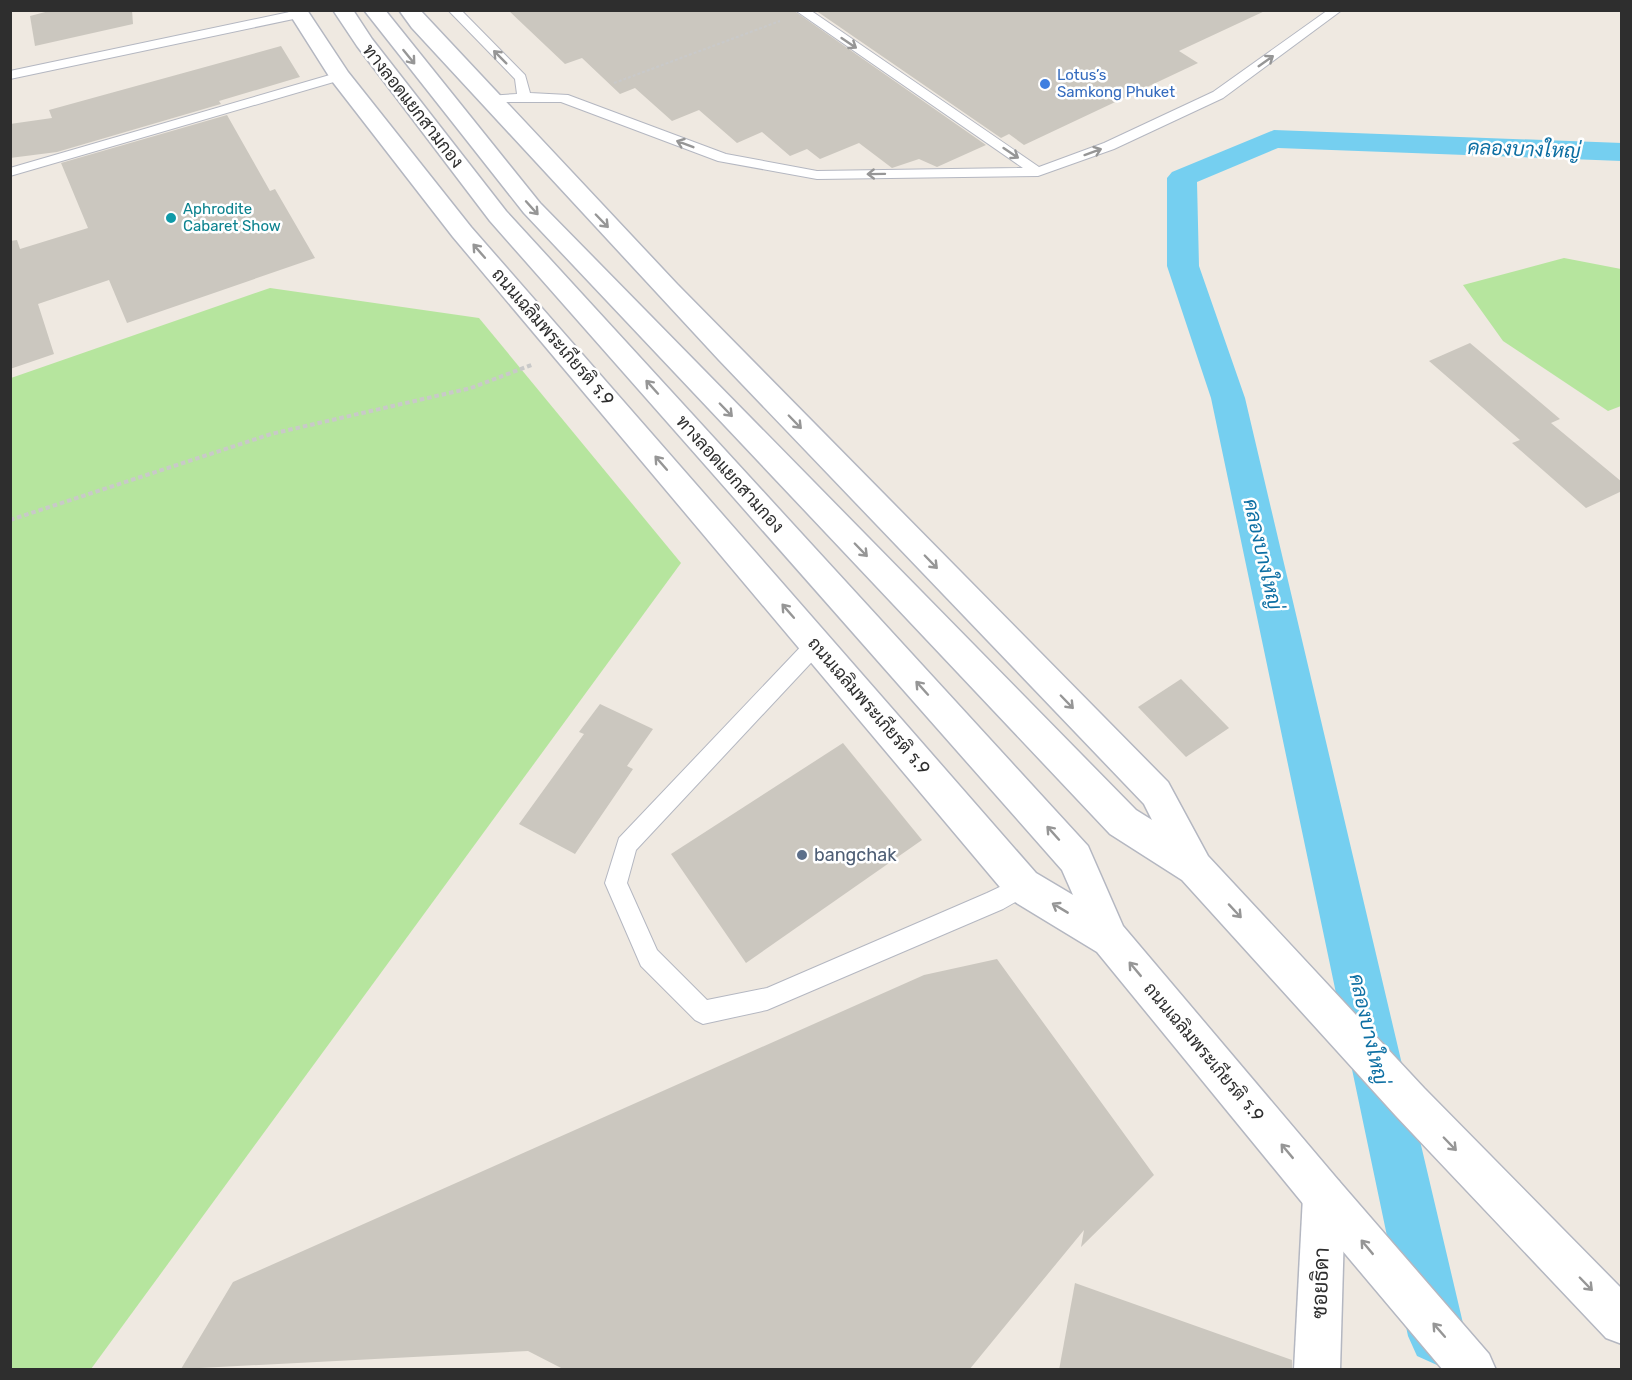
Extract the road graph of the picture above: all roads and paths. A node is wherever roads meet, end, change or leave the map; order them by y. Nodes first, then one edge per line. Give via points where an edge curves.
1 (343, 10) edge
2 (374, 10) edge
3 (410, 10) edge
4 (454, 10) edge
5 (801, 10) edge
6 (1336, 10) edge
7 (298, 12) edge
8 (781, 21) dead end
9 (10, 75) edge
10 (340, 76) junction
11 (615, 83) dead end
12 (524, 97) junction
13 (494, 99) junction
14 (10, 172) edge
15 (1038, 172) junction
16 (566, 352) junction
17 (10, 520) edge
18 (816, 644) junction
19 (1195, 868) junction
20 (1023, 886) junction
21 (1110, 939) junction
22 (1324, 1196) junction
23 (1622, 1322) edge
24 (1317, 1370) edge
25 (1473, 1370) edge

21 -> 1 main road, ทางลอดแยกสามกอง via 1075,858 498,216
2 -> 19 main road, ทางลอดแยกสามกอง via 532,208 1123,822
3 - 13 main road
12 -> 4 lane via 521,78
5 -> 15 lane
15 -> 6 lane via 1108,146 1218,95
7 - 9 lane
7 - 10 main road, ถนนเฉลิมพระเกียรติ ร.9
8 - 11 path
10 - 14 lane
16 -> 10 main road, ถนนเฉลิมพระเกียรติ ร.9 via 462,232
12 - 13 lane
15 -> 12 lane via 817,175 723,158 563,99
13 -> 19 main road via 720,345 1156,793
16 - 17 path via 471,388 271,434
18 -> 16 main road, ถนนเฉลิมพระเกียรติ ร.9
18 - 20 main road, ถนนเฉลิมพระเกียรติ ร.9
18 - 20 lane via 627,845 616,883 649,958 703,1012 767,999
19 -> 23 main road via 1410,1102
21 -> 20 main road, ถนนเฉลิมพระเกียรติ ร.9
22 -> 21 main road, ถนนเฉลิมพระเกียรติ ร.9
22 - 24 main road, ซอยธิดา
25 -> 22 main road, ถนนเฉลิมพระเกียรติ ร.9

